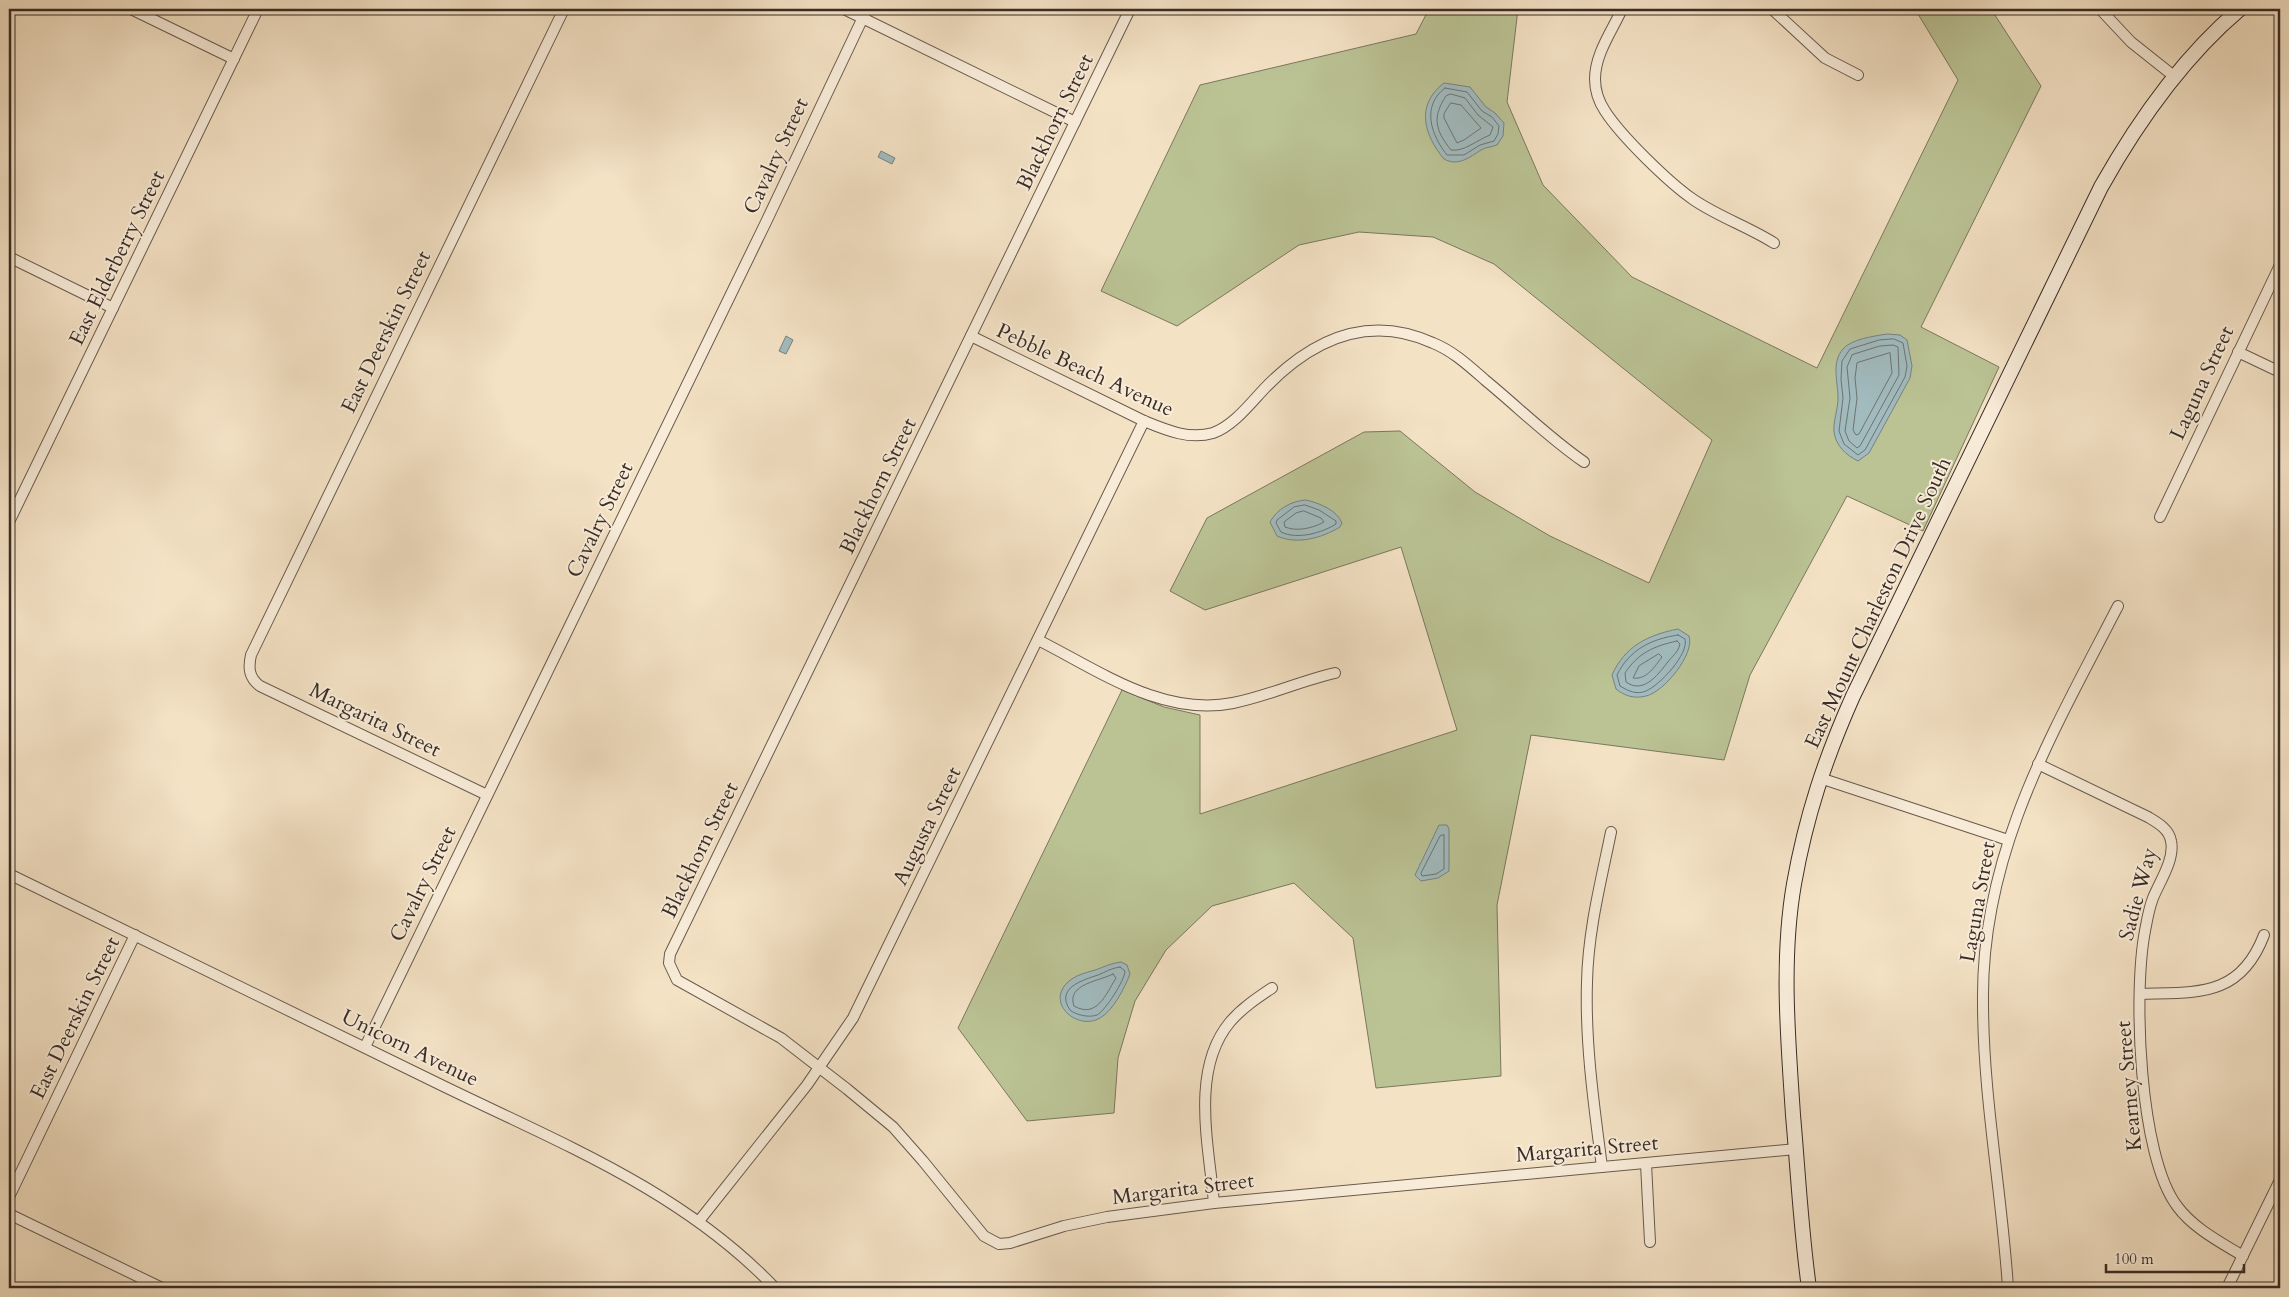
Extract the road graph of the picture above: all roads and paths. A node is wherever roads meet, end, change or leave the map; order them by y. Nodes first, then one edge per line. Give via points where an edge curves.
1 (132, 9) edge
2 (258, 9) edge
3 (564, 9) edge
4 (844, 9) edge
5 (1130, 9) edge
6 (1622, 9) edge
7 (1772, 9) edge
8 (2100, 9) edge
9 (2240, 9) edge
10 (864, 13) edge
11 (234, 59) junction
12 (1858, 76) dead end
13 (2175, 77) junction
14 (1075, 122) junction
15 (1774, 243) dead end
16 (9, 257) edge
17 (2280, 265) edge
18 (114, 308) junction
19 (971, 336) junction
20 (2238, 352) junction
21 (2280, 372) edge
22 (1144, 421) junction
23 (1584, 462) dead end
24 (2160, 518) dead end
25 (9, 522) edge
26 (2118, 606) dead end
27 (1038, 640) junction
28 (1335, 673) dead end
29 (250, 674) joint
30 (2038, 764) junction
31 (1820, 778) junction
32 (487, 795) junction
33 (1611, 832) dead end
34 (2008, 840) junction
35 (9, 874) edge
36 (136, 936) junction
37 (2264, 936) dead end
38 (677, 980) joint
39 (1272, 988) dead end
40 (2140, 994) junction
41 (365, 1047) junction
42 (820, 1067) junction
43 (1796, 1149) junction
44 (1646, 1164) junction
45 (1602, 1167) junction
46 (2280, 1180) edge
47 (9, 1197) edge
48 (1214, 1203) junction
49 (9, 1214) edge
50 (699, 1221) junction
51 (1650, 1242) dead end
52 (2243, 1256) junction
53 (162, 1288) edge
54 (775, 1288) edge
55 (1809, 1288) edge
56 (2008, 1288) edge
57 (2227, 1288) edge

1 - 11 street
2 - 11 street, East Elderberry Street
3 - 29 street, East Deerskin Street via 251,655
4 - 10 street
5 - 14 street, Blackhorn Street
6 - 15 street via 1596,65 1597,95 1605,112 1662,172 1694,200
7 - 12 street via 1824,58
8 - 13 street via 2130,42
9 - 13 street, East Mount Charleston Drive South
10 - 14 street
10 - 32 street, Cavalry Street via 767,220
11 - 18 street, East Elderberry Street
13 - 31 street, East Mount Charleston Drive South via 2140,121 2101,186 1852,696
14 - 19 street, Blackhorn Street
16 - 18 street
17 - 20 street, Laguna Street
18 - 25 street, East Elderberry Street
19 - 22 street, Pebble Beach Avenue
19 - 38 street, Blackhorn Street via 670,954 669,963
20 - 21 street
20 - 24 street, Laguna Street
22 - 23 street, Pebble Beach Avenue via 1184,434 1214,432 1245,409 1280,372 1317,345 1336,336 1360,331 1387,331 1433,342 1458,357
22 - 27 street, Augusta Street
26 - 30 street, Laguna Street
27 - 28 street via 1135,689 1179,704 1231,704
27 - 42 street, Augusta Street via 875,975 853,1018
29 - 32 street, Margarita Street via 260,686
30 - 34 street, Laguna Street
30 - 40 street, Sadie Way via 2148,816 2168,833 2171,852 2145,930
31 - 34 street
31 - 43 street, East Mount Charleston Drive South via 1798,868 1789,934 1789,1050
32 - 41 street, Cavalry Street
33 - 45 street via 1592,929 1586,981 1587,1025
34 - 56 street, Laguna Street via 1987,931 1982,1002
35 - 36 street, Unicorn Avenue
36 - 41 street, Unicorn Avenue
36 - 47 street, East Deerskin Street
37 - 40 street via 2258,953 2247,967 2213,989
38 - 42 street, Margarita Street via 781,1038
39 - 48 street via 1248,1004 1230,1023 1210,1060 1206,1116
40 - 52 street, Kearney Street via 2141,1052 2156,1163 2166,1188 2187,1218
41 - 50 street, Unicorn Avenue via 554,1137 642,1184
42 - 48 street, Margarita Street via 893,1128 984,1236 999,1244 1106,1216
42 - 50 street, Augusta Street
43 - 44 street, Margarita Street
43 - 55 street, East Mount Charleston Drive South
44 - 45 street, Margarita Street
44 - 51 street
45 - 48 street, Margarita Street
46 - 52 street
49 - 53 street
50 - 54 street, Unicorn Avenue
52 - 57 street

